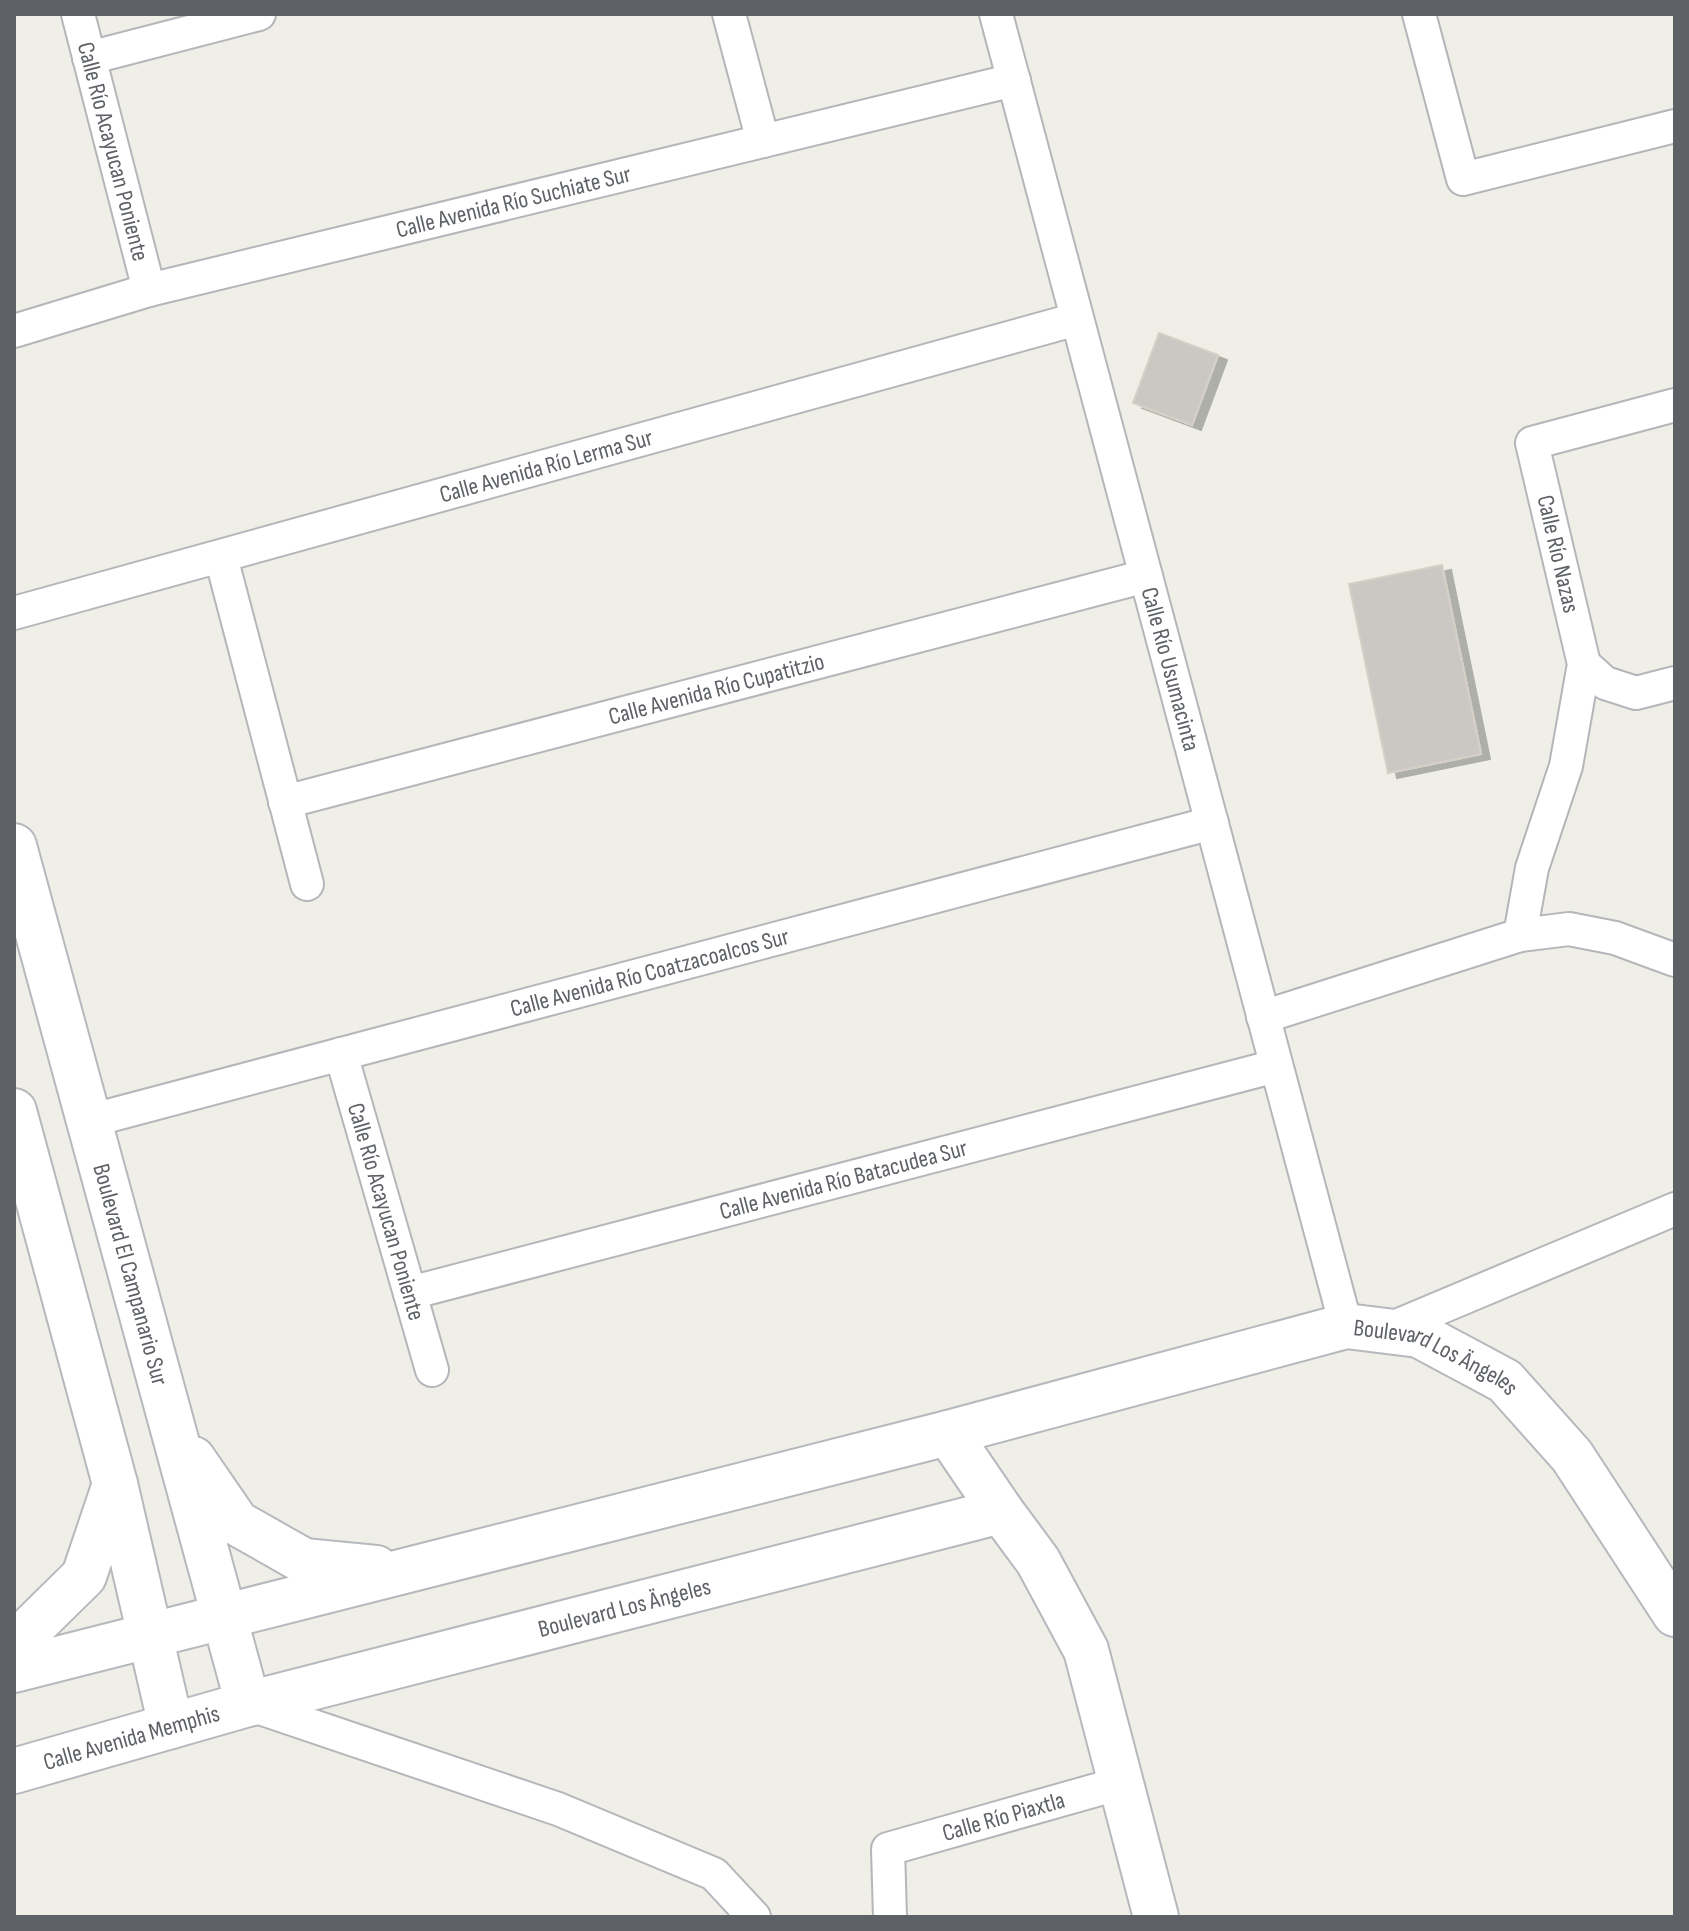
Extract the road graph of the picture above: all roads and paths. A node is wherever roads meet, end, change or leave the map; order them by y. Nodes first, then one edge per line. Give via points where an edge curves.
1 (78, 14) edge
2 (259, 14) edge
3 (729, 14) edge
4 (996, 14) edge
5 (1419, 14) edge
6 (89, 58) junction
7 (1014, 80) junction
8 (1675, 126) edge
9 (763, 141) junction
10 (149, 290) junction
11 (1077, 319) junction
12 (14, 331) edge
13 (1675, 405) edge
14 (221, 557) junction
15 (1146, 576) junction
16 (14, 613) edge
17 (1584, 664) junction
18 (1675, 683) edge
19 (285, 802) junction
20 (1212, 823) junction
21 (14, 846) edge
22 (307, 884) dead end
23 (1520, 935) junction
24 (1675, 960) edge
25 (1263, 1017) junction
26 (341, 1054) junction
27 (1276, 1066) junction
28 (14, 1111) edge
29 (89, 1121) junction
30 (1675, 1209) edge
31 (410, 1293) junction
32 (1366, 1329) junction
33 (432, 1370) dead end
34 (173, 1431) junction
35 (948, 1433) junction
36 (115, 1484) junction
37 (1001, 1511) junction
38 (407, 1571) junction
39 (1675, 1614) edge
40 (224, 1617) junction
41 (150, 1636) junction
42 (14, 1640) edge
43 (14, 1670) edge
44 (248, 1704) junction
45 (171, 1726) junction
46 (14, 1771) edge
47 (1121, 1783) junction
48 (754, 1917) edge
49 (890, 1917) edge
50 (1156, 1917) edge

1 - 6 street, Calle Río Acayucan Poniente
2 - 6 street
3 - 9 street
4 - 7 street, Calle Río Usumacinta
5 - 8 street via 1463,179
6 - 10 street, Calle Río Acayucan Poniente
7 - 9 street, Calle Avenida Río Suchiate Sur
7 - 11 street, Calle Río Usumacinta
9 - 10 street, Calle Avenida Río Suchiate Sur
10 - 12 street, Calle Avenida Río Suchiate Sur
11 - 14 street, Calle Avenida Río Lerma Sur
11 - 15 street, Calle Río Usumacinta
13 - 17 street, Calle Río Nazas via 1532,443
14 - 16 street, Calle Avenida Río Lerma Sur
14 - 19 street
15 - 19 street, Calle Avenida Río Cupatitzio
15 - 20 street, Calle Río Usumacinta
17 - 18 street via 1605,683 1636,693
17 - 23 street via 1566,766 1532,868
19 - 22 street
20 - 25 street, Calle Río Usumacinta
20 - 26 street, Calle Avenida Río Coatzacoalcos Sur
21 - 29 street, Boulevard El Campanario Sur
23 - 24 street via 1569,929 1615,938
23 - 25 street
25 - 27 street, Calle Río Usumacinta
26 - 29 street, Calle Avenida Río Coatzacoalcos Sur
26 - 31 street, Calle Río Acayucan Poniente
27 - 31 street, Calle Avenida Río Batacudea Sur
27 - 32 street, Calle Río Usumacinta
28 - 36 street
29 - 34 street, Boulevard El Campanario Sur
30 - 32 street
31 - 33 street, Calle Río Acayucan Poniente
32 - 35 street, Boulevard Los Ängeles
32 - 39 street, Boulevard Los Ängeles via 1419,1335 1505,1381 1572,1456
34 - 38 street via 237,1523 304,1561
34 - 40 street, Boulevard El Campanario Sur
35 - 37 street
35 - 38 street, Boulevard Los Ängeles
36 - 41 street
36 - 42 street via 84,1576
37 - 44 street, Boulevard Los Ängeles
37 - 47 street via 1038,1561 1086,1650
38 - 40 street, Boulevard Los Ängeles
40 - 41 street
40 - 44 street, Boulevard El Campanario Sur
41 - 43 street
41 - 45 street
44 - 45 street, Calle Avenida Memphis
44 - 48 street via 558,1809 700,1868 714,1874
45 - 46 street, Calle Avenida Memphis
47 - 49 street, Calle Río Piaxtla via 888,1849
47 - 50 street

